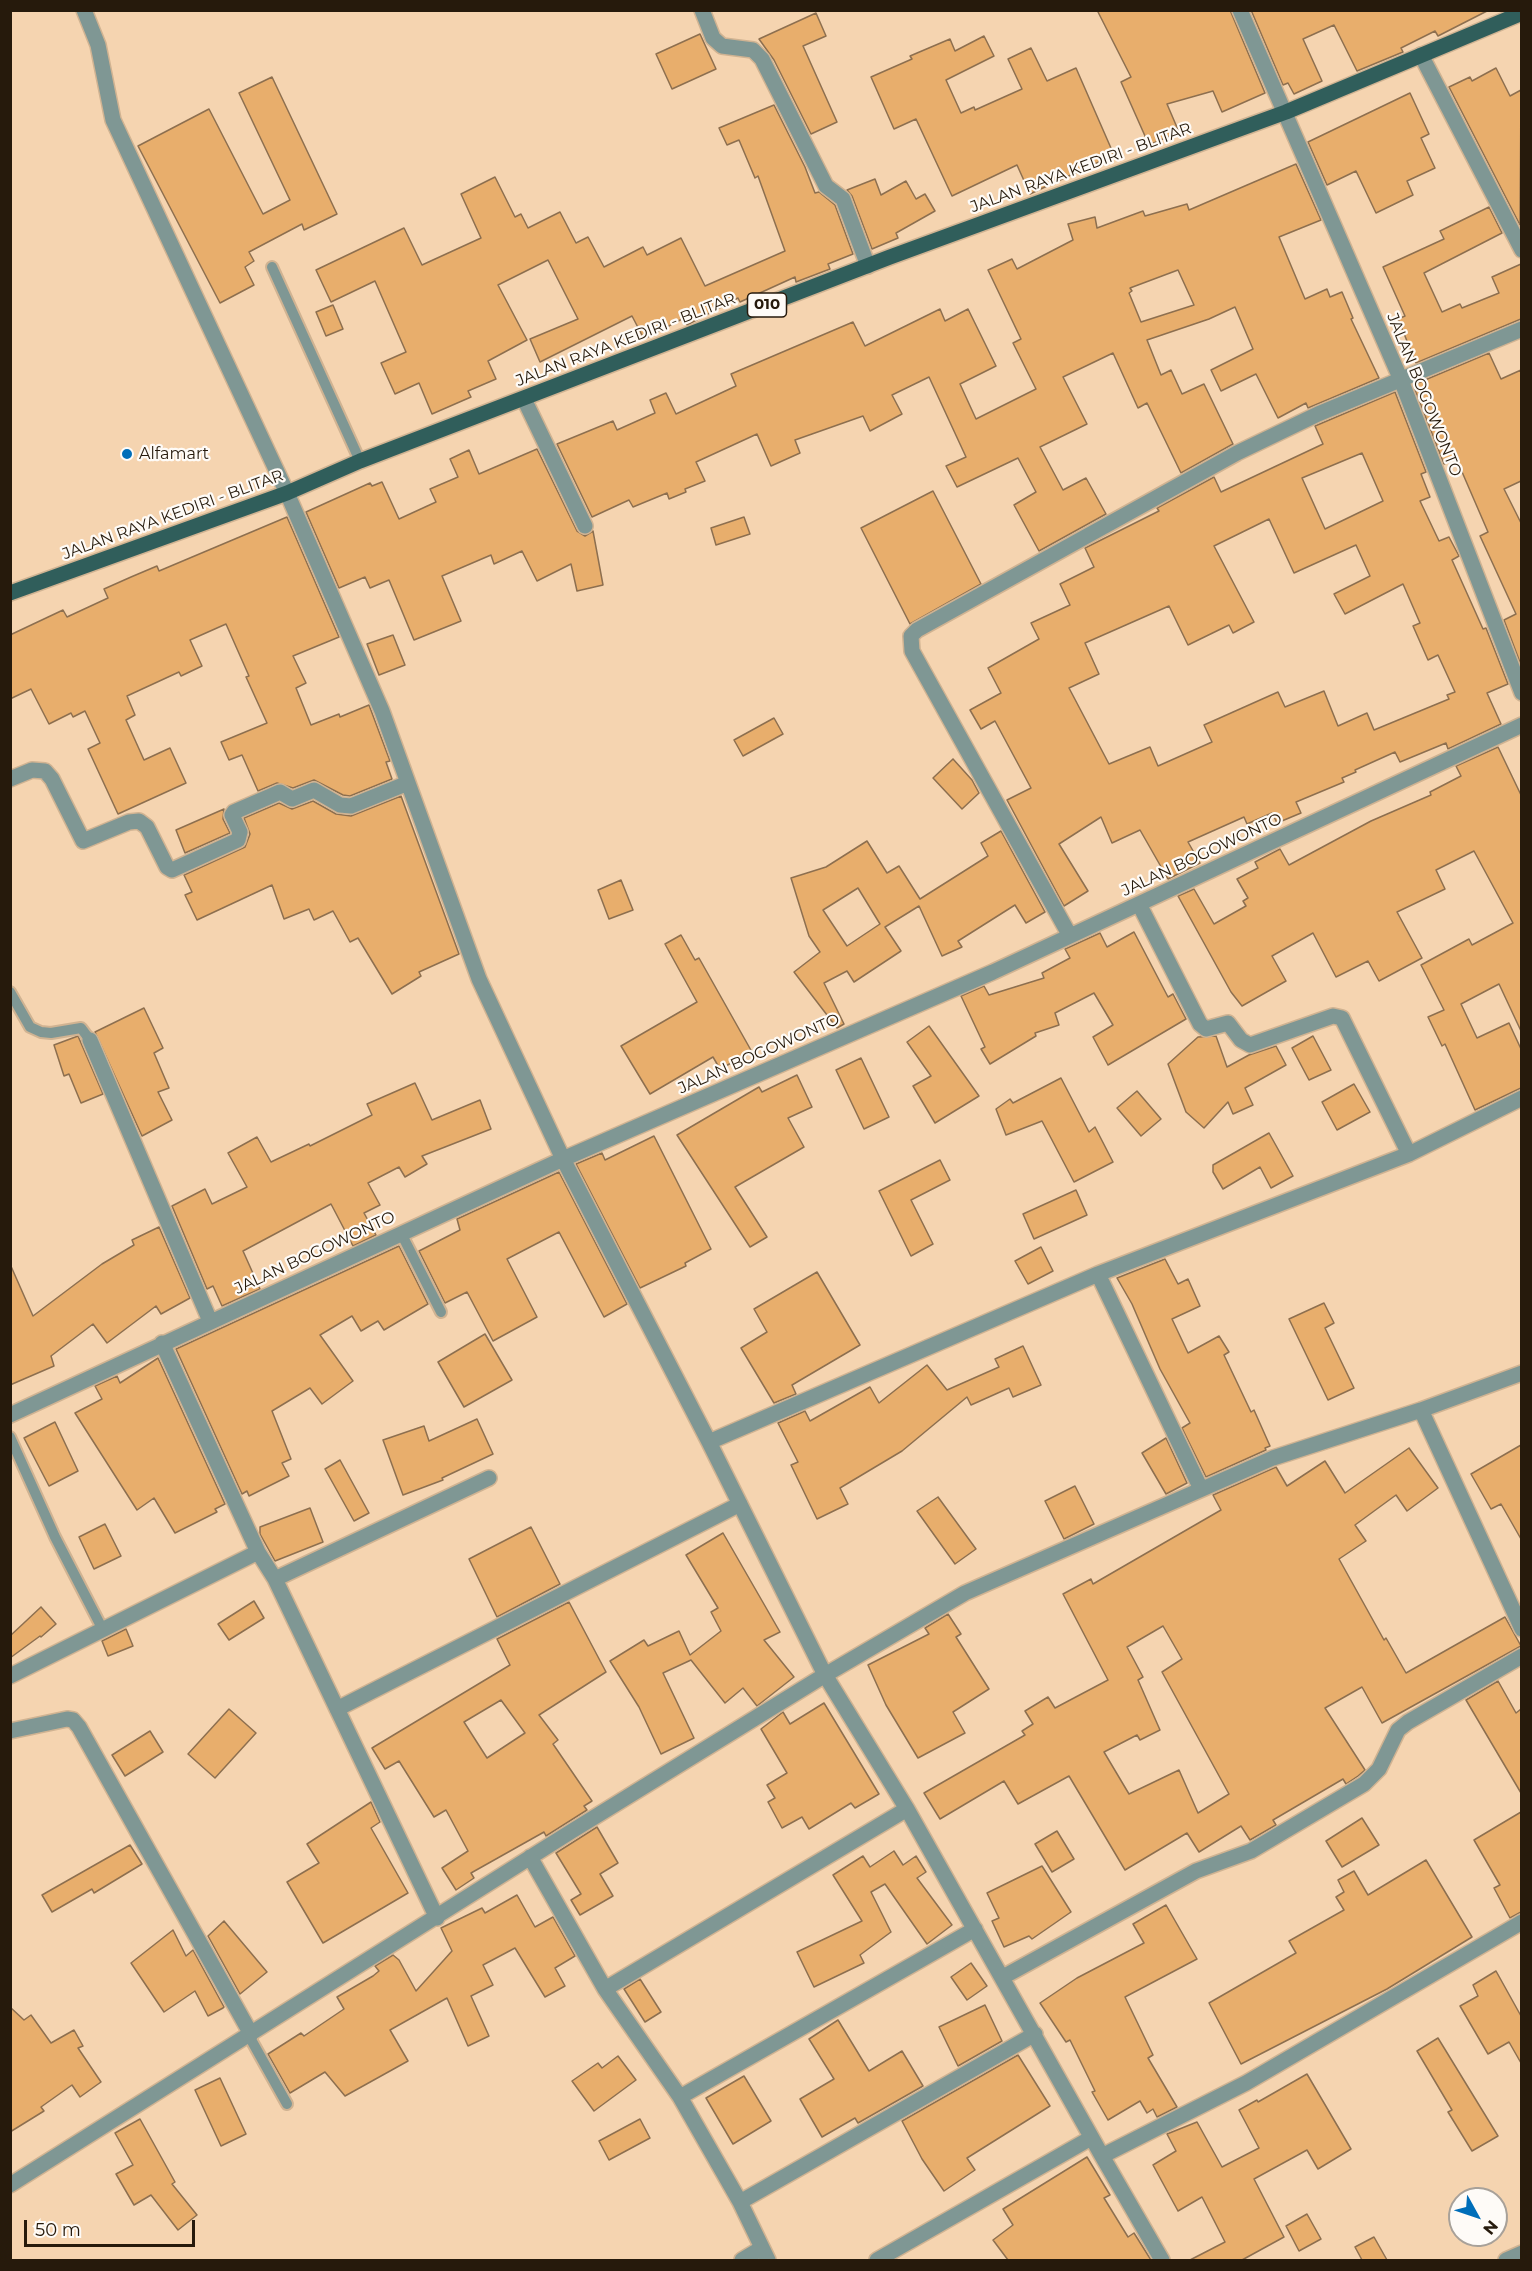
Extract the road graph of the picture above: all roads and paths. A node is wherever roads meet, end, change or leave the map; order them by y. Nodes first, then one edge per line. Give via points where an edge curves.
1 (84, 10) edge
2 (702, 10) edge
3 (1240, 10) edge
4 (1521, 12) edge
5 (1421, 55) junction
6 (1286, 112) junction
7 (1521, 250) edge
8 (868, 266) junction
9 (272, 267) dead end
10 (1521, 329) edge
11 (1401, 380) junction
12 (524, 399) junction
13 (360, 460) junction
14 (287, 493) junction
15 (585, 526) dead end
16 (10, 593) edge
17 (1521, 693) edge
18 (1521, 725) edge
19 (10, 779) edge
20 (408, 783) junction
21 (1139, 904) junction
22 (1070, 936) junction
23 (10, 992) edge
24 (90, 1040) joint
25 (1521, 1098) edge
26 (1409, 1154) junction
27 (563, 1159) junction
28 (401, 1233) junction
29 (1098, 1274) junction
30 (441, 1312) dead end
31 (210, 1321) junction
32 (162, 1343) junction
33 (1521, 1373) edge
34 (1421, 1410) junction
35 (10, 1415) edge
36 (10, 1437) edge
37 (709, 1442) junction
38 (489, 1478) dead end
39 (1201, 1489) junction
40 (740, 1504) junction
41 (258, 1552) junction
42 (275, 1579) junction
43 (103, 1629) junction
44 (1521, 1629) edge
45 (1521, 1656) edge
46 (825, 1675) junction
47 (10, 1676) edge
48 (337, 1710) junction
49 (10, 1731) edge
50 (907, 1809) junction
51 (530, 1857) junction
52 (437, 1918) junction
53 (1521, 1922) edge
54 (975, 1929) junction
55 (1003, 1977) junction
56 (605, 1989) junction
57 (1035, 2034) junction
58 (250, 2035) junction
59 (680, 2097) junction
60 (287, 2104) dead end
61 (1091, 2138) junction
62 (1102, 2156) junction
63 (10, 2185) edge
64 (740, 2202) junction
65 (1521, 2253) edge
66 (765, 2254) edge
67 (742, 2260) edge
68 (877, 2260) edge
69 (1162, 2260) edge
70 (1506, 2260) edge

1 - 14 street via 98,45 113,120
2 - 8 street via 713,38 722,46 753,50 762,59 826,186 843,199
3 - 6 street, JALAN BOGOWONTO
4 - 5 main road, JALAN RAYA KEDIRI - BLITAR / 010
5 - 6 main road, JALAN RAYA KEDIRI - BLITAR / 010
5 - 7 street
6 - 8 main road, JALAN RAYA KEDIRI - BLITAR / 010
6 - 11 street, JALAN BOGOWONTO
8 - 12 main road, JALAN RAYA KEDIRI - BLITAR / 010
9 - 13 lane
10 - 11 street
11 - 17 street, JALAN BOGOWONTO
11 - 22 street via 1237,453 911,636 912,651
12 - 13 main road, JALAN RAYA KEDIRI - BLITAR / 010
12 - 15 street
13 - 14 main road, JALAN RAYA KEDIRI - BLITAR / 010
14 - 16 main road, JALAN RAYA KEDIRI - BLITAR / 010
14 - 20 street via 382,711
18 - 21 street, JALAN BOGOWONTO
19 - 20 street via 32,770 45,771 82,841 139,821 147,827 172,870 238,840 240,832 234,812 280,792 292,799 314,790 340,805 351,806
20 - 27 street via 479,979
21 - 22 street, JALAN BOGOWONTO
21 - 26 street via 1206,1029 1228,1023 1250,1045 1333,1016 1342,1018
22 - 27 street, JALAN BOGOWONTO
23 - 24 lane via 30,1027 51,1033 81,1028
24 - 31 street
25 - 26 street
26 - 29 street
27 - 28 street, JALAN BOGOWONTO
27 - 37 street
28 - 30 lane
28 - 31 street, JALAN BOGOWONTO
29 - 37 street
29 - 39 street
31 - 32 street, JALAN BOGOWONTO
32 - 35 street, JALAN BOGOWONTO
32 - 41 street
33 - 34 street
34 - 39 street via 1273,1458
34 - 44 street
36 - 43 lane via 55,1537
37 - 40 street
38 - 42 street
39 - 46 street via 965,1593
40 - 46 street
40 - 48 street
41 - 42 street
41 - 43 street
42 - 48 street
43 - 47 street
45 - 55 street via 1403,1726 1379,1769 1364,1784 1251,1851 1196,1871
46 - 50 street
46 - 51 street
48 - 52 street
49 - 58 street via 67,1719 79,1726
50 - 54 street
50 - 56 street
51 - 52 street
51 - 56 street
52 - 58 street
53 - 62 street via 1246,2083
54 - 55 street
54 - 59 street
55 - 57 street
56 - 59 street
57 - 61 street
57 - 64 street
58 - 60 lane
58 - 63 street
59 - 64 street
61 - 62 street
61 - 68 street
62 - 69 street
64 - 66 street
65 - 70 street
66 - 67 street

